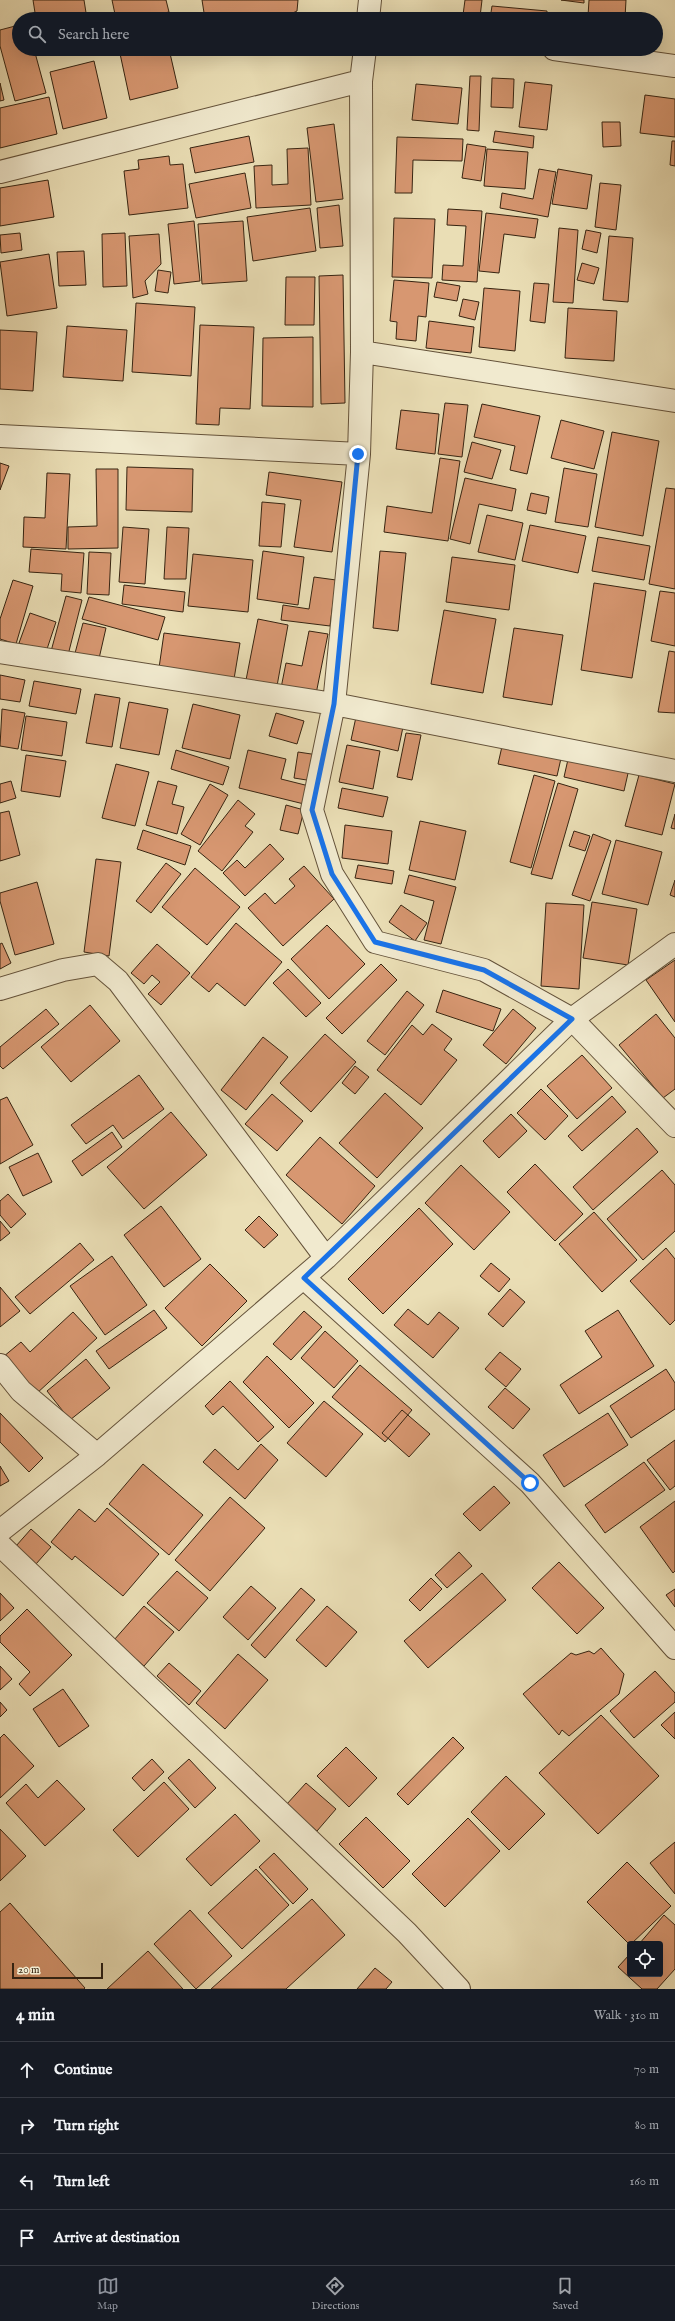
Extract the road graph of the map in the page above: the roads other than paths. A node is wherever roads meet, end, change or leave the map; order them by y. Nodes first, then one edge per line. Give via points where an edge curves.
1 (370, 0) edge
2 (369, 12) edge
3 (364, 56) edge
4 (604, 56) edge
5 (675, 66) edge
6 (362, 81) junction
7 (0, 172) edge
8 (362, 352) junction
9 (675, 401) edge
10 (0, 436) edge
11 (358, 454) junction
12 (0, 652) edge
13 (334, 704) junction
14 (675, 771) edge
15 (675, 944) edge
16 (0, 989) edge
17 (572, 1019) junction
18 (675, 1126) edge
19 (326, 1258) junction
20 (304, 1278) junction
21 (0, 1365) edge
22 (97, 1455) junction
23 (0, 1531) edge
24 (0, 1545) edge
25 (675, 1648) edge
26 (459, 1989) edge

1 - 2 street
3 - 6 street
4 - 5 street
6 - 7 street
6 - 8 street
8 - 9 street
8 - 11 street
10 - 11 street
11 - 13 street
12 - 13 street
13 - 14 street
13 - 17 street via 312,810 332,874 375,942 484,970
15 - 17 street
16 - 19 street via 62,970 98,964 118,981
17 - 18 street
17 - 19 street
19 - 20 street
20 - 22 street
20 - 25 street via 530,1483
21 - 22 street via 21,1391
22 - 23 street
24 - 26 street via 407,1932

